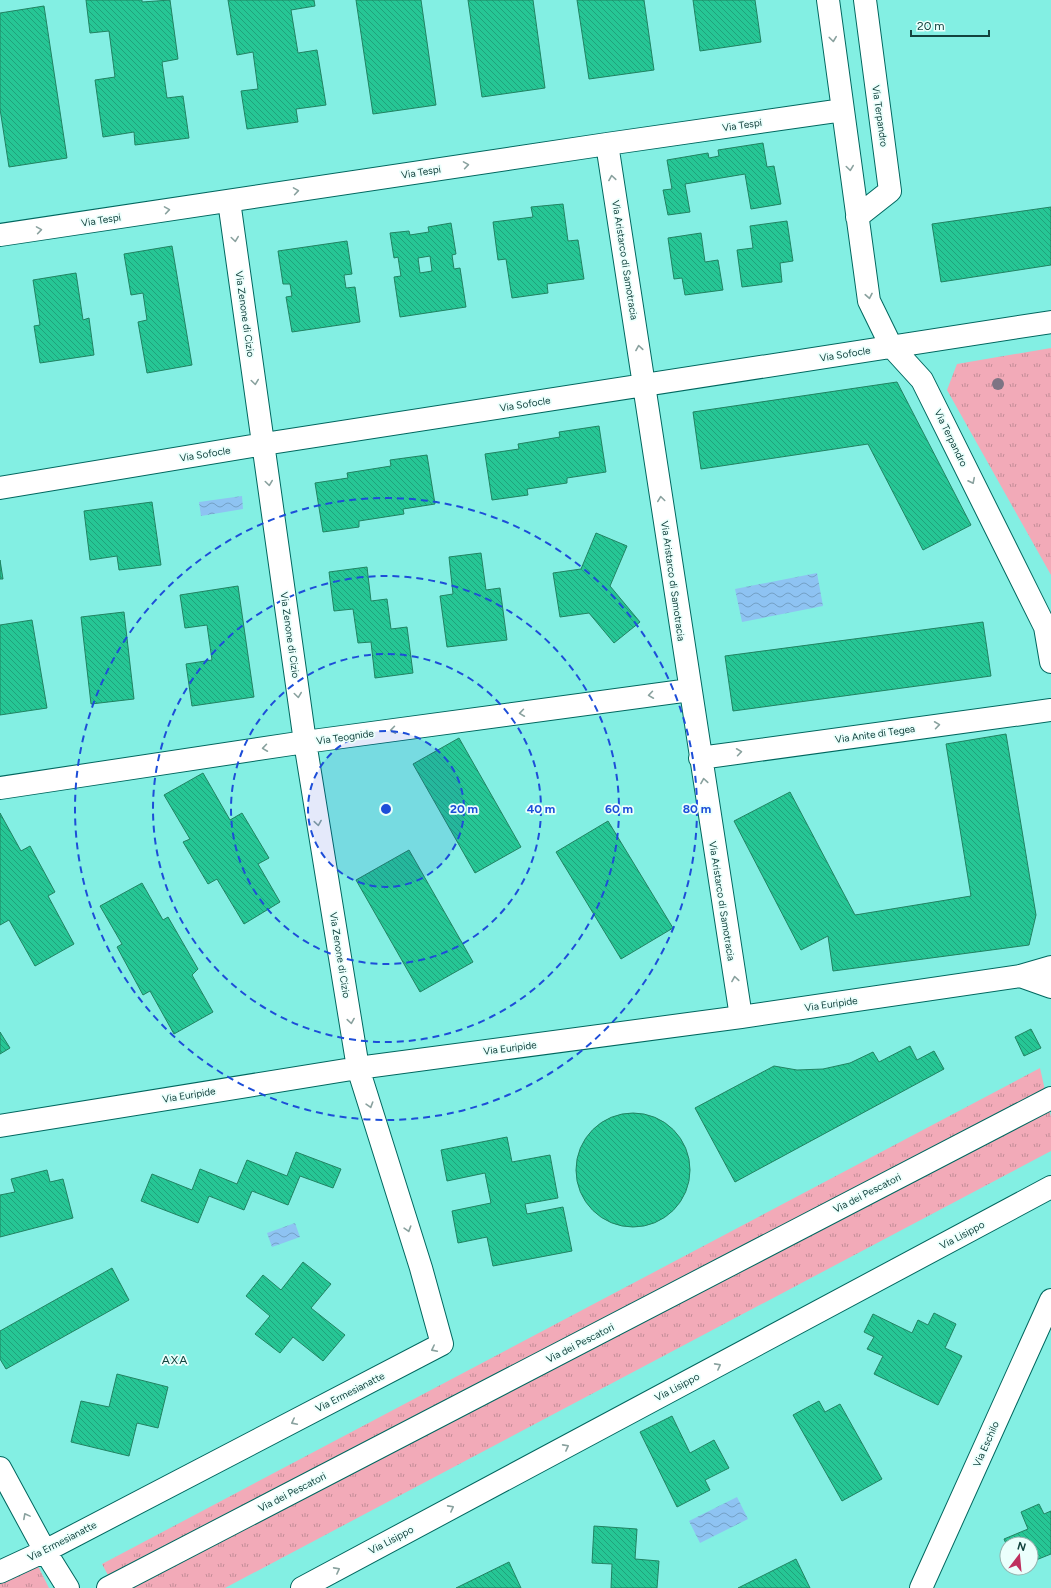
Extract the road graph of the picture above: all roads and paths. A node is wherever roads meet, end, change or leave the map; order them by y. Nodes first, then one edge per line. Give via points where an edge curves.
1 (828, 0) edge
2 (865, 0) edge
3 (843, 110) junction
4 (607, 144) junction
5 (229, 201) junction
6 (857, 217) junction
7 (0, 236) edge
8 (1051, 322) edge
9 (891, 346) junction
10 (644, 386) junction
11 (264, 444) junction
12 (0, 488) edge
13 (1048, 627) edge
14 (1051, 662) edge
15 (690, 690) junction
16 (1051, 710) edge
17 (305, 742) junction
18 (700, 758) junction
19 (0, 788) edge
20 (1051, 967) edge
21 (1020, 976) junction
22 (1051, 987) edge
23 (740, 1017) junction
24 (358, 1068) junction
25 (1051, 1098) edge
26 (0, 1126) edge
27 (1051, 1187) edge
28 (1051, 1300) edge
29 (0, 1468) edge
30 (45, 1551) junction
31 (0, 1572) edge
32 (68, 1588) edge
33 (108, 1588) edge
34 (302, 1588) edge
35 (921, 1588) edge

1 -> 3 street, Via Terpandro
2 - 6 street, Via Terpandro via 890,191
3 - 4 street, Via Tespi
3 -> 6 street, Via Terpandro
5 -> 4 street, Via Tespi
10 -> 4 street, Via Aristarco di Samotracia
7 -> 5 street, Via Tespi
5 -> 11 street, Via Zenone di Cizio
6 -> 9 street, Via Terpandro via 869,300
8 - 9 street, Via Sofocle
9 - 10 street, Via Sofocle
9 -> 13 street, Via Terpandro via 922,380
10 - 11 street, Via Sofocle
15 -> 10 street, Via Aristarco di Samotracia
11 - 12 street, Via Sofocle
11 -> 17 street, Via Zenone di Cizio
13 - 14 street, Via Terpandro
15 -> 17 street, Via Teognide
15 - 18 street, Via Aristarco di Samotracia
18 -> 16 street, Via Anite di Tegea
17 -> 19 street, Via Teognide
17 -> 24 street, Via Zenone di Cizio
23 -> 18 street, Via Aristarco di Samotracia
20 - 21 street, Via Euripide
21 - 22 street
21 - 23 street, Via Euripide
23 - 24 street, Via Euripide
24 - 26 street, Via Euripide
24 -> 30 street, Via Ermesianatte via 442,1344
25 - 33 street, Via dei Pescatori
34 -> 27 street, Via Lisippo
28 - 35 street, Via Eschilo
30 -> 29 street
30 - 31 street, Via Ermesianatte
30 - 32 street

